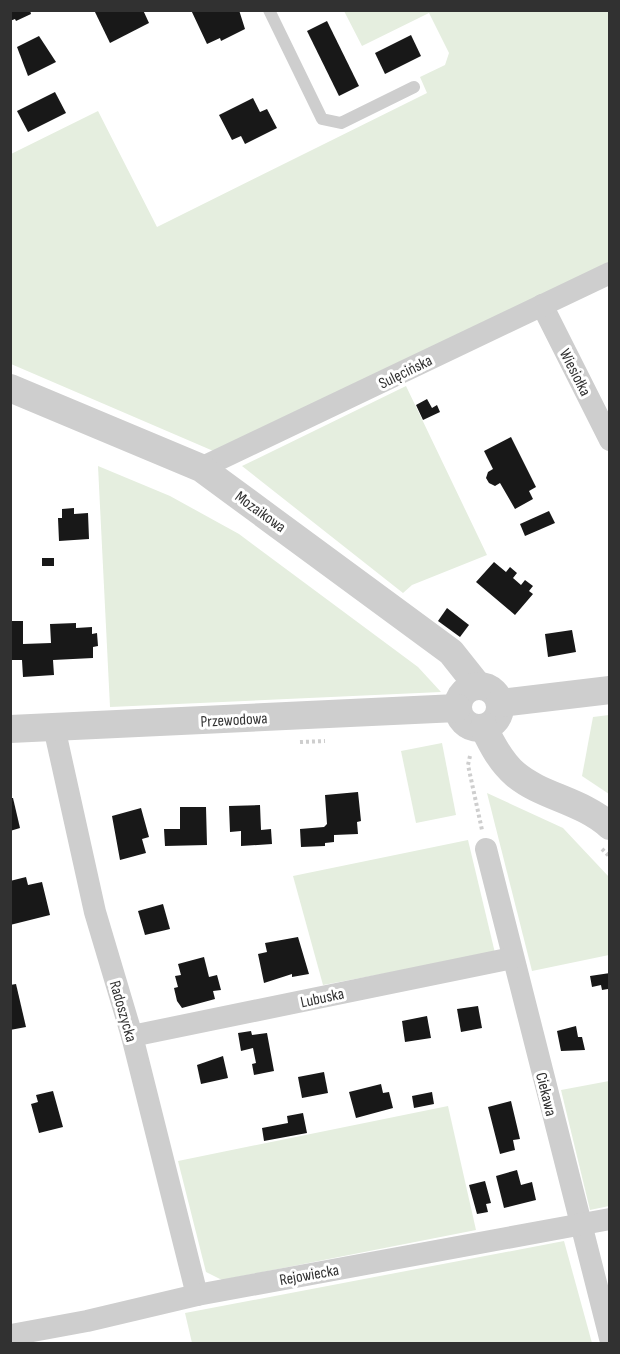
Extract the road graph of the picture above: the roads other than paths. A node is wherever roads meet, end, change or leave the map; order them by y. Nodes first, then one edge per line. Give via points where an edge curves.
1 (269, 10) edge
2 (414, 87) dead end
3 (609, 273) edge
4 (542, 305) junction
5 (10, 388) edge
6 (609, 440) edge
7 (201, 468) junction
8 (478, 686) junction
9 (609, 690) edge
10 (500, 703) junction
11 (457, 708) junction
12 (54, 727) junction
13 (10, 729) edge
14 (478, 737) junction
15 (609, 826) edge
16 (486, 849) road end
17 (512, 958) junction
18 (132, 1036) junction
19 (609, 1219) edge
20 (581, 1225) junction
21 (197, 1295) junction
22 (11, 1335) edge
23 (609, 1338) edge

1 - 2 lane via 322,119 341,123
3 - 4 street, Sulęcińska
4 - 6 street, Wiesiołka
4 - 7 street, Sulęcińska
5 - 7 street, Mozaikowa
7 - 8 street, Mozaikowa via 451,652
8 - 10 street via 492,690
8 - 11 street via 463,692
9 - 10 street
10 - 14 street via 497,718
11 - 12 street, Przewodowa
11 - 14 street via 460,718
12 - 13 street, Przewodowa
12 - 18 street, Radoszycka via 95,912
14 - 15 street via 516,775 538,789 571,801
16 - 17 street, Ciekawa
17 - 18 street, Lubuska
17 - 20 street, Ciekawa
18 - 21 street, Radoszycka
19 - 20 street, Rejowiecka
20 - 21 street, Rejowiecka
20 - 23 street, Ciekawa
21 - 22 street, Rejowiecka

